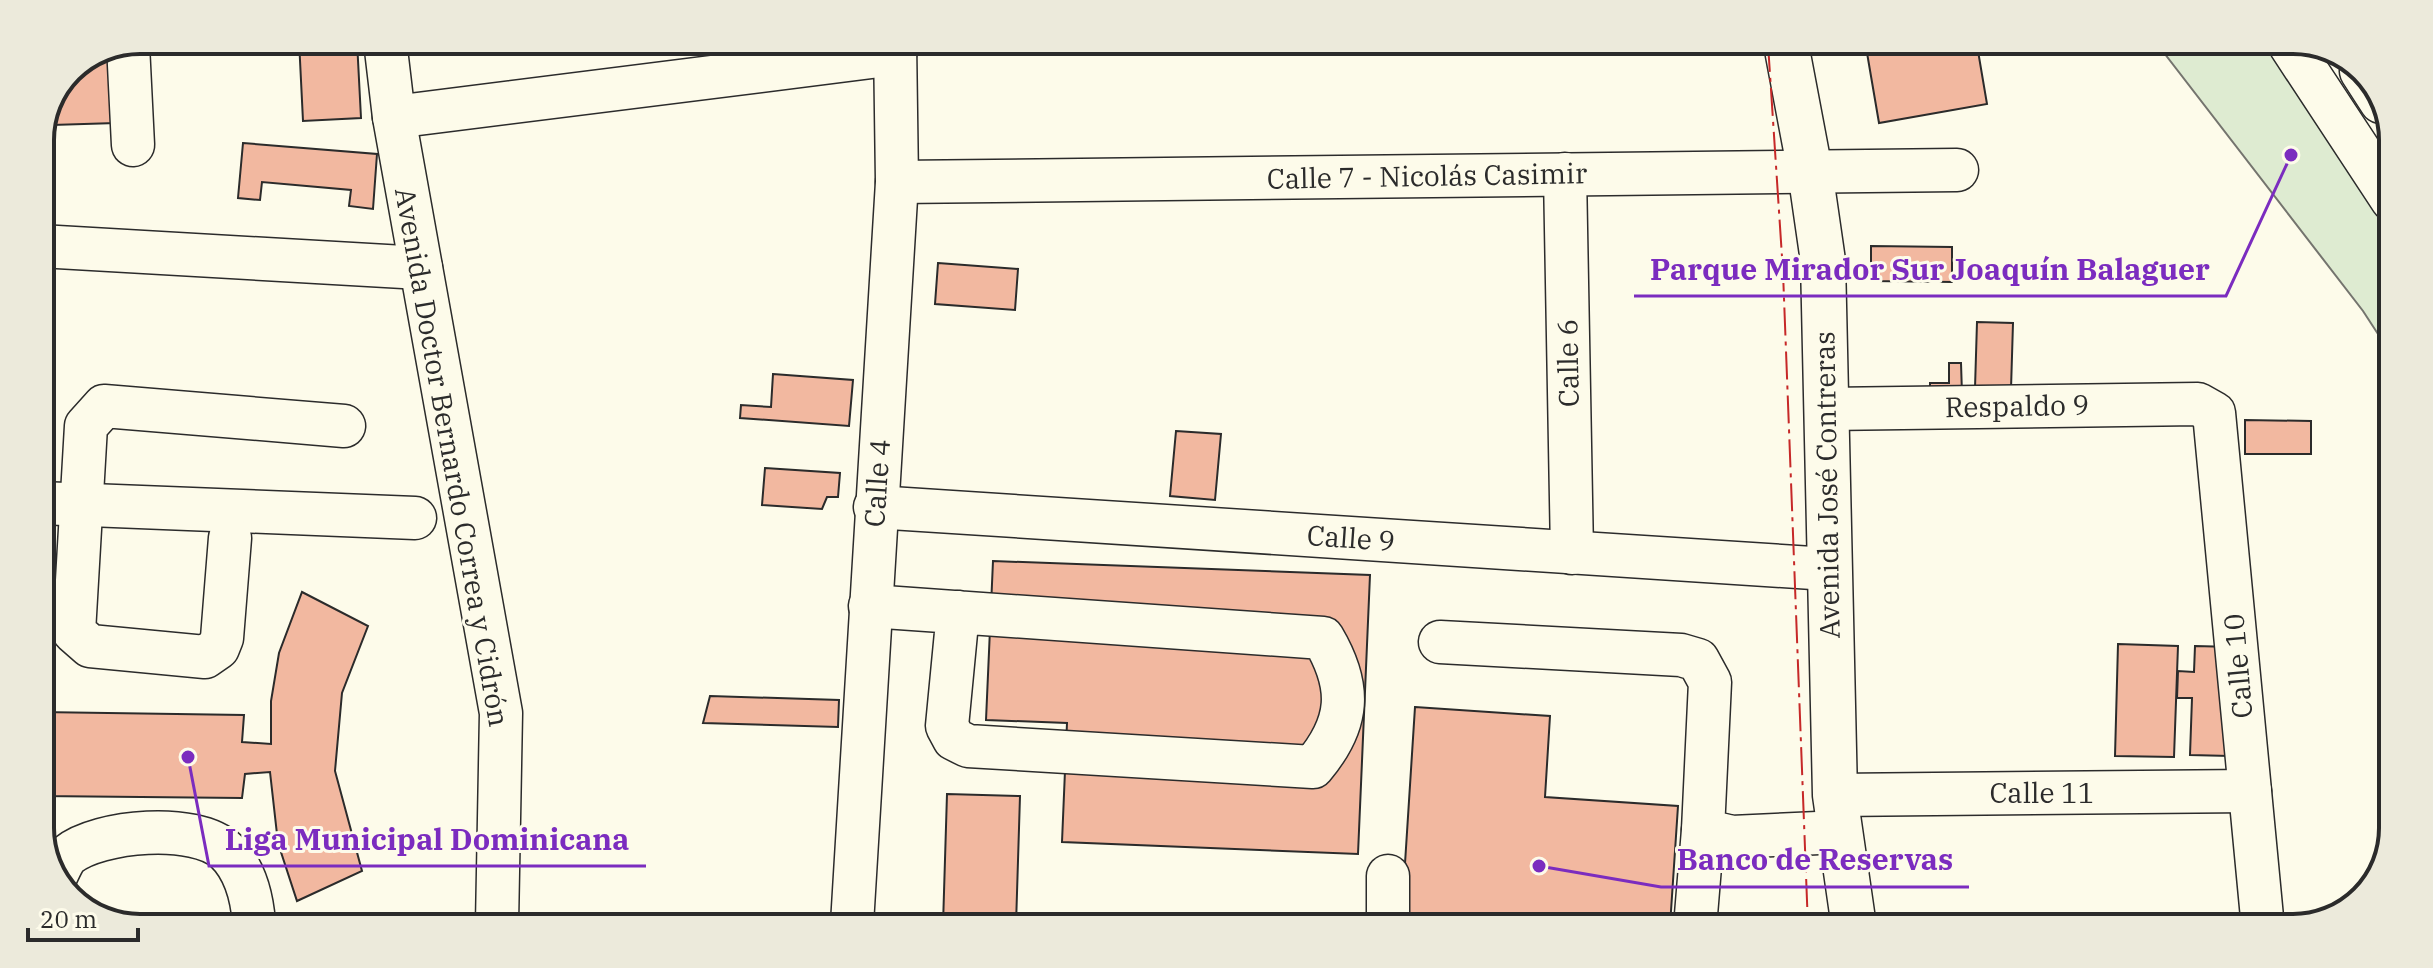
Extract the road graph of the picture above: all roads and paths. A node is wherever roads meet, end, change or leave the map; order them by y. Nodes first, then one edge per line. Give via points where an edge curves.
1 (387, 54) edge
2 (851, 54) edge
3 (895, 54) edge
4 (1788, 54) edge
5 (2296, 54) edge
6 (129, 55) edge
7 (394, 117) junction
8 (133, 145) dead end
9 (1957, 170) dead end
10 (1810, 171) junction
11 (1565, 174) junction
12 (2379, 180) edge
13 (897, 182) junction
14 (54, 247) edge
15 (421, 268) junction
16 (2207, 407) joint
17 (1827, 409) junction
18 (344, 426) dead end
19 (54, 504) edge
20 (82, 506) junction
21 (875, 507) junction
22 (415, 518) dead end
23 (230, 538) dead end
24 (1572, 553) junction
25 (1828, 569) junction
26 (870, 606) junction
27 (958, 612) junction
28 (1440, 642) dead end
29 (2250, 791) junction
30 (1838, 813) junction
31 (1703, 830) junction
32 (63, 864) edge
33 (1388, 876) dead end
34 (253, 914) edge
35 (497, 914) edge
36 (853, 914) edge
37 (1388, 914) edge
38 (1696, 914) edge
39 (1852, 914) edge
40 (2262, 914) edge

1 - 7 street, Avenida Doctor Bernardo Correa y Cidrón
2 - 7 street
3 - 13 street, Calle 4
4 - 10 main road, Avenida José Contreras
5 - 12 street
6 - 8 street
7 - 15 street, Avenida Doctor Bernardo Correa y Cidrón
9 - 10 street, Calle 7 - Nicolás Casimir
10 - 11 street, Calle 7 - Nicolás Casimir
10 - 17 main road, Avenida José Contreras via 1823,261
11 - 13 street, Calle 7 - Nicolás Casimir
11 - 24 street, Calle 6
13 - 21 street, Calle 4
14 - 15 street
15 - 35 street, Avenida Doctor Bernardo Correa y Cidrón via 501,713
16 - 17 street, Respaldo 9
16 - 29 street, Calle 10 via 2214,413
17 - 25 main road, Avenida José Contreras
18 - 20 street via 104,406 86,426
19 - 20 street
20 - 22 street
20 - 23 street via 74,632 90,646 205,657 215,652 222,638
21 - 24 street, Calle 9
21 - 26 street, Calle 4
24 - 25 street, Calle 9
25 - 30 main road, Avenida José Contreras
26 - 27 street
26 - 36 street, Calle 4
27 - 27 street via 1323,638 1338,663 1344,690 1341,719 1331,745 1313,767 968,746 954,739 947,726
28 - 31 street via 1698,660 1710,682
29 - 30 street, Calle 11
29 - 40 street, Calle 10
30 - 31 street, Calle 11 via 1732,837
30 - 39 main road, Avenida José Contreras
31 - 38 street
32 - 34 street via 67,856 115,834 193,834 225,850 251,891
33 - 37 street

